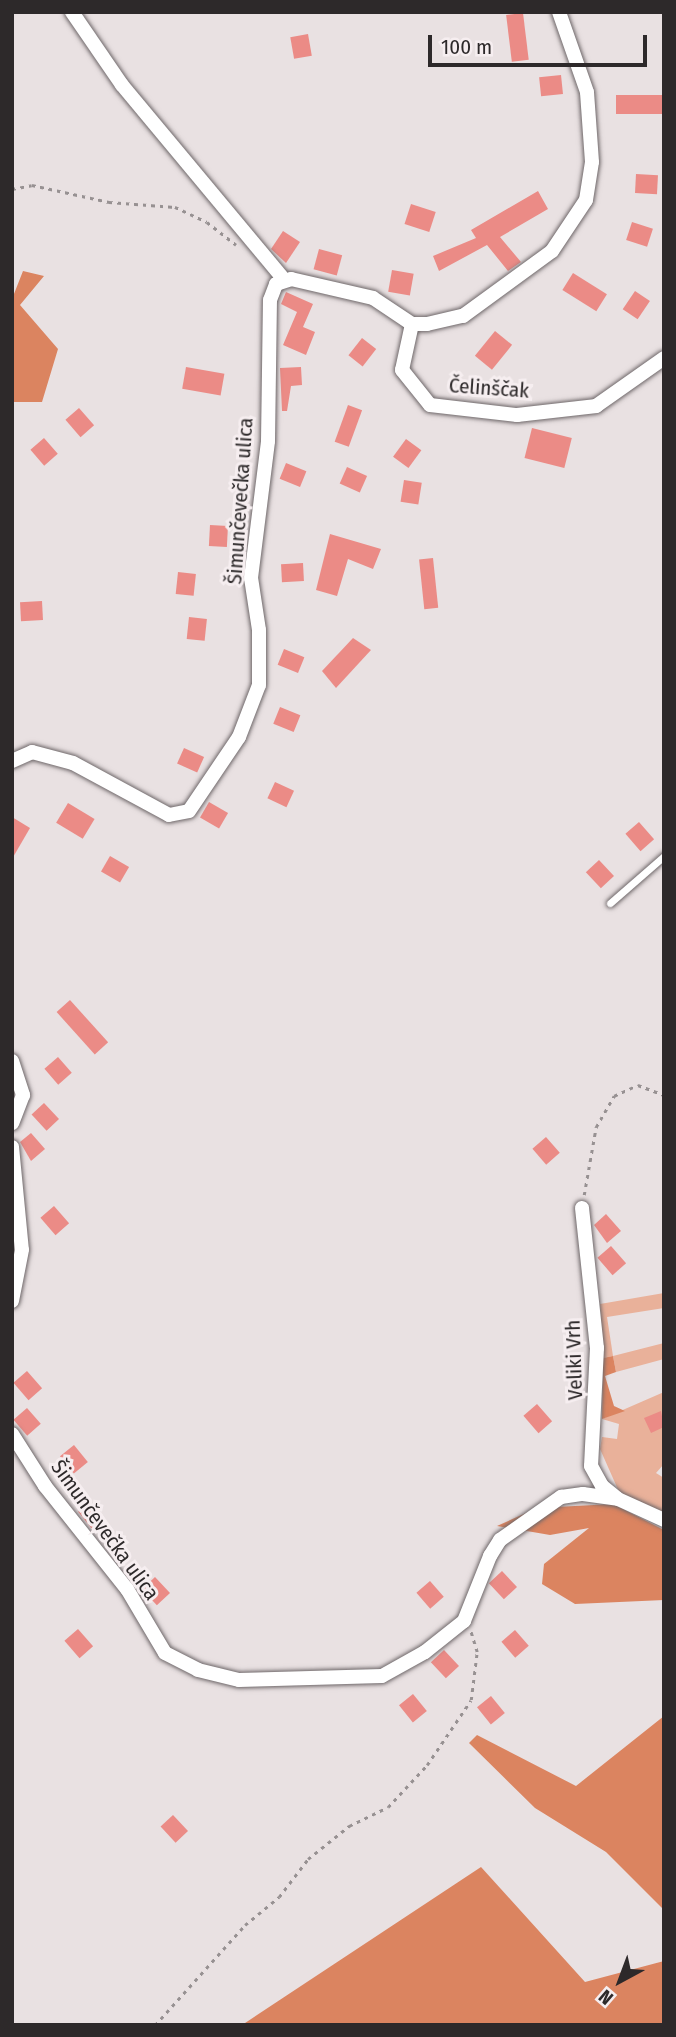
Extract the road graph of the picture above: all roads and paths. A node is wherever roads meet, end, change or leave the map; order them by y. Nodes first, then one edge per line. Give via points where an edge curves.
1 (72, 12) edge
2 (559, 12) edge
3 (12, 190) edge
4 (239, 248) dead end
5 (283, 278) junction
6 (412, 324) junction
7 (664, 358) edge
8 (12, 761) edge
9 (664, 856) edge
10 (610, 903) dead end
11 (12, 1061) edge
12 (664, 1095) edge
13 (12, 1123) edge
14 (12, 1147) edge
15 (582, 1208) joint
16 (12, 1301) edge
17 (12, 1434) edge
18 (618, 1499) junction
19 (664, 1521) edge
20 (464, 1621) junction
21 (155, 2025) edge

1 - 5 street via 122,85
2 - 6 street via 587,92 592,162 586,201 552,251 463,316
3 - 4 path via 32,185 109,202 175,207 207,222
5 - 6 street via 373,298
5 - 8 street, Šimunčevečka ulica via 270,300 268,440 251,578 259,630 259,685 239,737 189,811 169,815 73,763 33,752
6 - 7 street, Čelinščak via 402,370 430,405 517,415 596,406
9 - 10 lane
11 - 13 street via 23,1095
12 - 15 path via 638,1084 614,1096 596,1127
14 - 16 street via 22,1250
15 - 18 street, Veliki Vrh via 597,1348 591,1466 602,1486
17 - 20 street, Šimunčevečka ulica via 45,1486 127,1589 165,1653 198,1670 239,1681 382,1676 425,1652
18 - 19 street
18 - 20 street via 583,1494 561,1497 516,1526 489,1556
20 - 21 path via 477,1652 471,1700 454,1731 403,1794 388,1807 349,1826 308,1859 279,1897 245,1925

